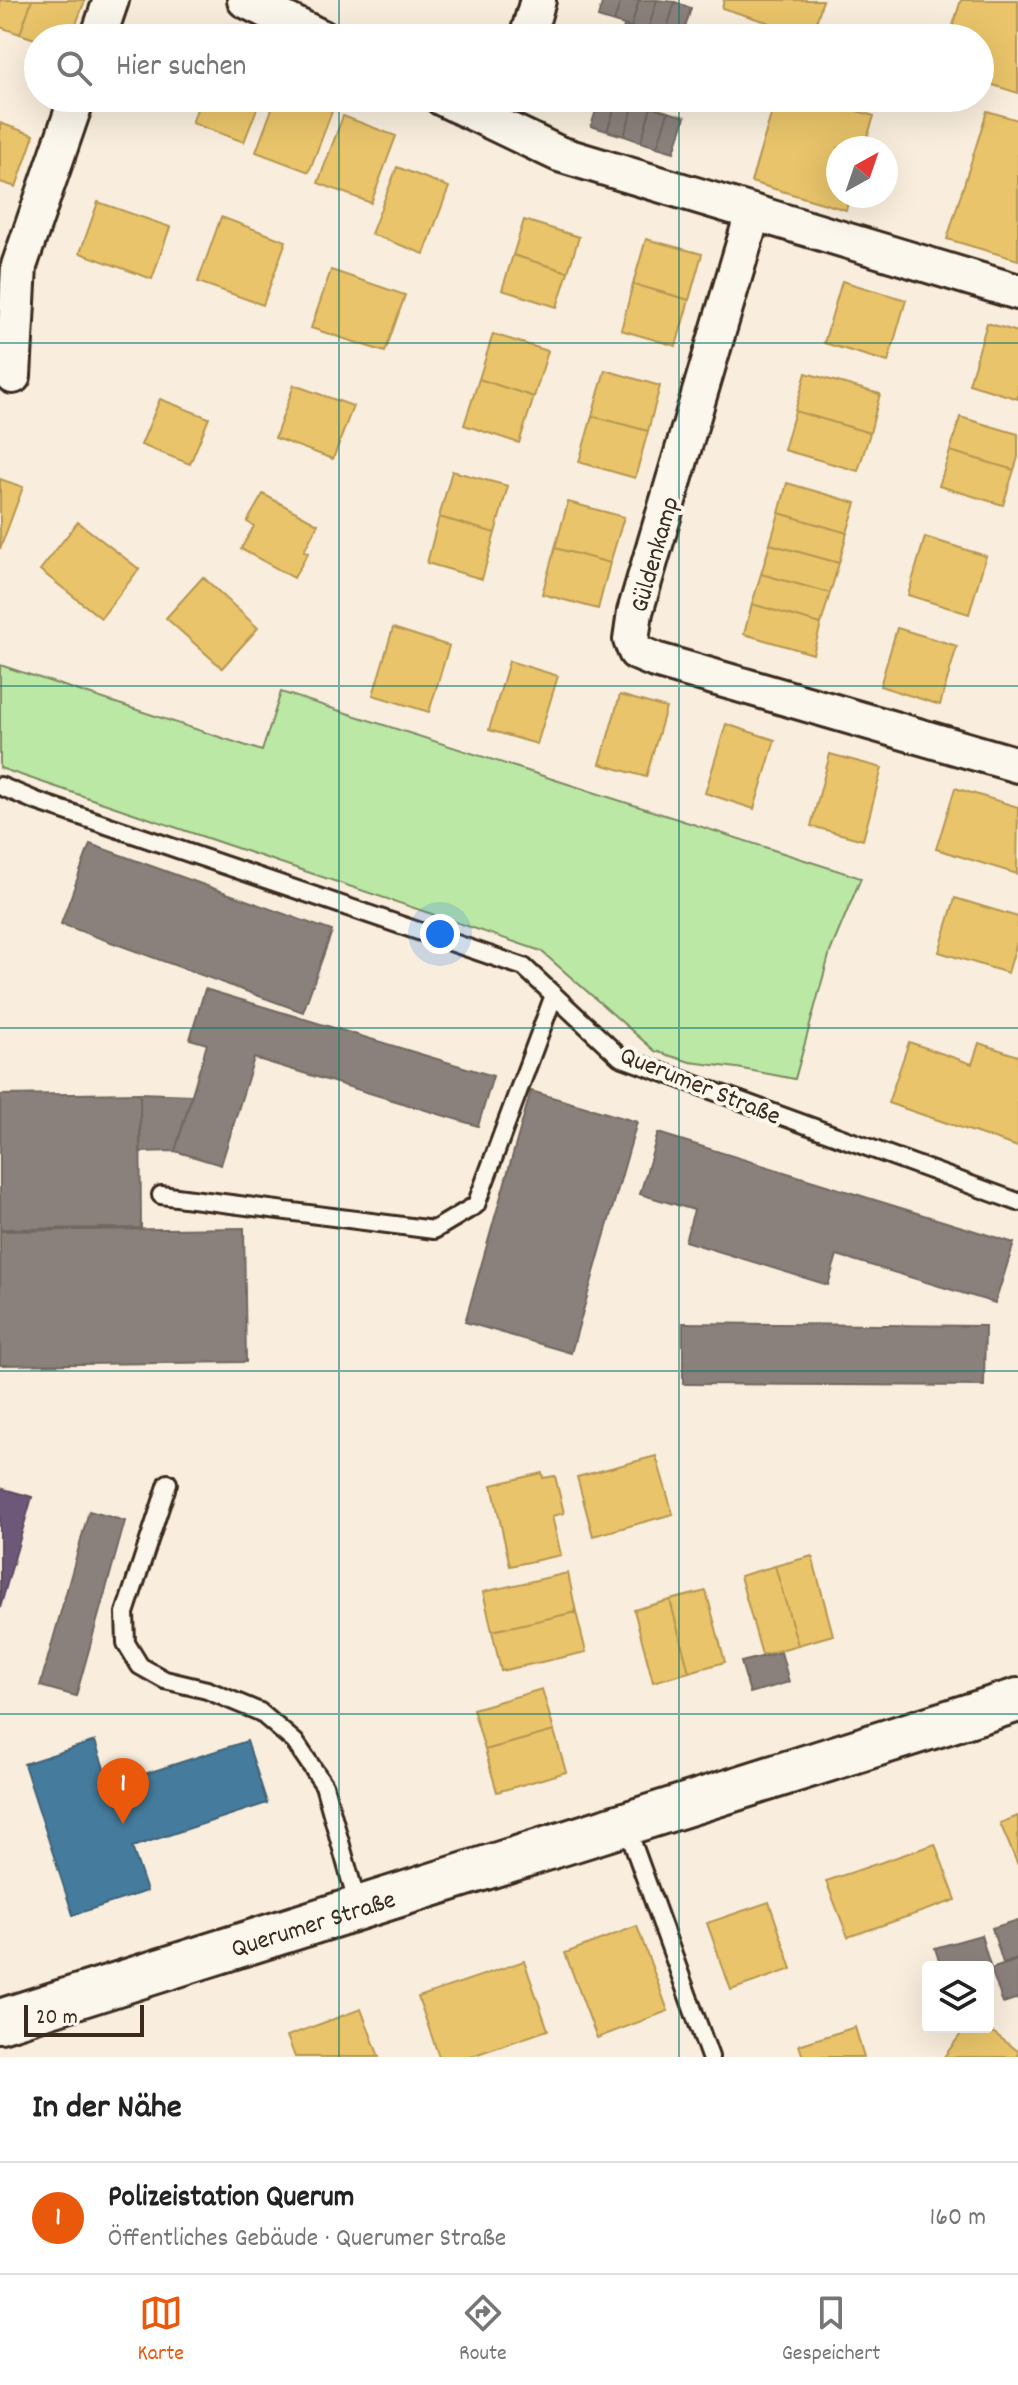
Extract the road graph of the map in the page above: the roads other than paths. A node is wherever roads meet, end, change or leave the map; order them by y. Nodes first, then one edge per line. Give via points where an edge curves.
1 (111, 0) edge
2 (245, 0) edge
3 (538, 0) edge
4 (103, 24) edge
5 (294, 24) edge
6 (531, 24) edge
7 (72, 112) edge
8 (504, 112) edge
9 (753, 213) junction
10 (1018, 292) edge
11 (13, 376) dead end
12 (1018, 765) edge
13 (0, 786) edge
14 (554, 995) junction
15 (161, 1195) dead end
16 (1018, 1202) edge
17 (168, 1483) dead end
18 (1018, 1700) edge
19 (626, 1823) junction
20 (358, 1908) junction
21 (0, 2021) edge
22 (710, 2057) edge

1 - 4 street
2 - 5 street
3 - 6 street
7 - 11 street via 19,266
8 - 9 street via 559,154
9 - 10 street
9 - 12 street, Güldenkamp via 635,612 631,640 636,652
13 - 14 lane, Querumer Straße via 524,967
14 - 15 lane via 476,1205 434,1230
14 - 16 lane, Querumer Straße via 620,1057
17 - 20 lane via 125,1613 126,1643 140,1666 165,1680 260,1712 295,1742 324,1785
18 - 19 street, Querumer Straße
19 - 20 street, Querumer Straße
19 - 22 lane
20 - 21 street, Querumer Straße

